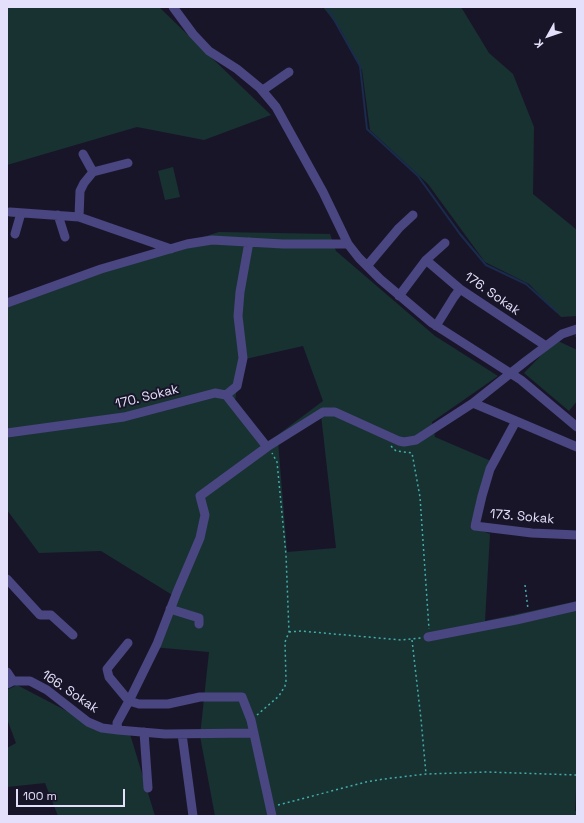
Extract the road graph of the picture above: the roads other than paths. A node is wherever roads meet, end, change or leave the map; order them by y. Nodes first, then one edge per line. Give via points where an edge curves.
1 (173, 7) edge
2 (289, 72) dead end
3 (262, 90) junction
4 (83, 154) dead end
5 (128, 163) dead end
6 (93, 172) junction
7 (10, 212) dead end
8 (21, 213) junction
9 (413, 215) dead end
10 (58, 216) junction
11 (79, 217) junction
12 (16, 234) dead end
13 (65, 237) dead end
14 (249, 242) junction
15 (445, 243) dead end
16 (348, 244) junction
17 (171, 249) junction
18 (426, 260) junction
19 (367, 266) junction
20 (460, 290) junction
21 (399, 296) junction
22 (7, 303) edge
23 (436, 326) junction
24 (577, 329) edge
25 (546, 346) junction
26 (511, 374) junction
27 (226, 395) junction
28 (473, 403) junction
29 (516, 421) junction
30 (577, 427) edge
31 (7, 433) edge
32 (267, 447) junction
33 (577, 447) edge
34 (577, 535) edge
35 (7, 579) edge
36 (577, 606) edge
37 (170, 609) junction
38 (199, 624) dead end
39 (73, 635) dead end
40 (428, 637) road end
41 (128, 643) dead end
42 (7, 672) edge
43 (10, 682) edge
44 (129, 701) junction
45 (118, 730) junction
46 (144, 732) junction
47 (254, 733) junction
48 (182, 734) junction
49 (148, 788) dead end
50 (272, 812) edge
51 (193, 816) edge

1 - 3 street via 209,51 237,69
2 - 3 street
3 - 16 street via 276,107
4 - 6 street
5 - 6 street
6 - 11 street via 80,191
7 - 8 street
8 - 10 street
8 - 12 street
9 - 19 street
10 - 11 street
10 - 13 street
11 - 17 street
14 - 16 street
14 - 17 street via 212,240
14 - 27 street via 238,316 243,358 237,386
15 - 18 street
16 - 19 street
17 - 22 street via 101,269
18 - 20 street, 176. Sokak
18 - 21 street
19 - 21 street
20 - 23 street
20 - 25 street, 176. Sokak
21 - 23 street
23 - 26 street
24 - 25 street via 562,334
25 - 26 street
26 - 28 street
26 - 30 street via 522,380
27 - 31 street, 170. Sokak via 215,392 124,418
27 - 32 street
28 - 29 street
28 - 32 street via 416,440 404,442 335,412 323,412
29 - 33 street
29 - 34 street, 173. Sokak via 490,469 475,526
32 - 37 street via 200,496 205,515 200,538
35 - 39 street via 40,615 51,615
36 - 40 street
37 - 38 street via 200,618
37 - 44 street via 157,644
41 - 44 street via 107,669 109,676
42 - 43 street
43 - 45 street, 166. Sokak via 30,682 52,694 88,722 102,728
44 - 45 street via 117,723
44 - 47 street via 139,704 168,704 200,697 242,697
45 - 46 street, 166. Sokak
46 - 48 street, 166. Sokak
46 - 49 street
47 - 48 street, 166. Sokak
47 - 50 street
48 - 51 street

